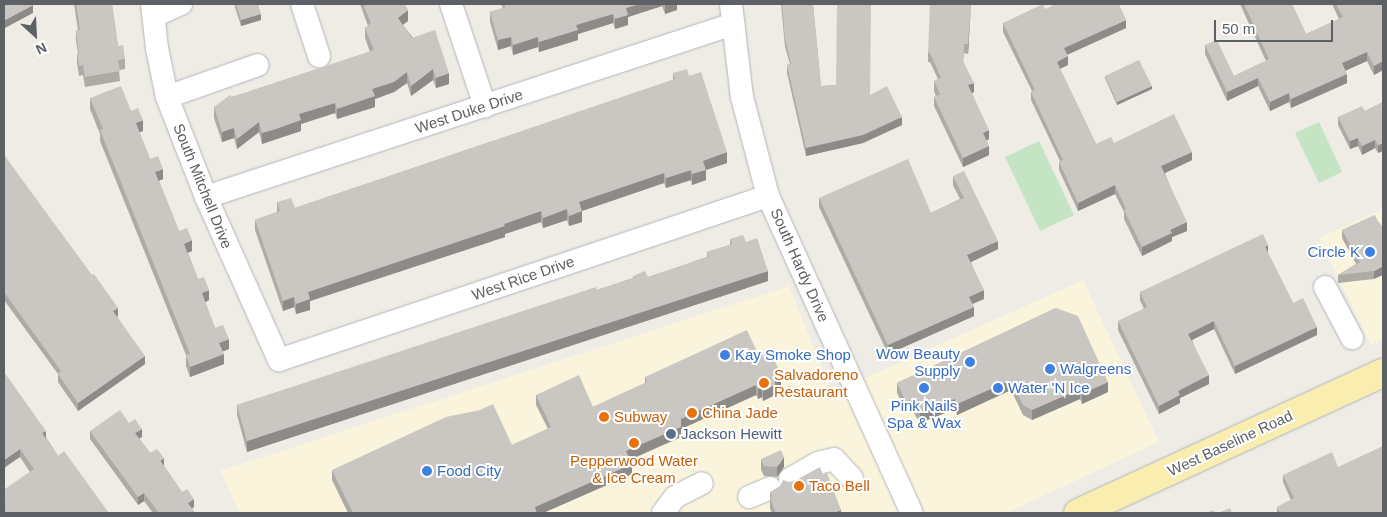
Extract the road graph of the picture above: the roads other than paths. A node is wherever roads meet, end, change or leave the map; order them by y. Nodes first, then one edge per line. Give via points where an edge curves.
1 (181, 4) edge
2 (302, 4) edge
3 (452, 4) edge
4 (153, 10) edge
5 (732, 14) edge
6 (319, 56) dead end
7 (258, 65) dead end
8 (167, 96) junction
9 (485, 106) junction
10 (768, 196) junction
11 (206, 198) junction
12 (1325, 287) dead end
13 (1352, 338) dead end
14 (279, 360) joint
15 (1383, 372) edge
16 (852, 478) dead end
17 (702, 483) dead end
18 (749, 498) dead end
19 (663, 513) edge
20 (912, 513) edge
21 (1078, 513) edge

1 - 4 street
2 - 6 street
3 - 9 street
4 - 8 street, South Mitchell Drive
5 - 9 street, West Duke Drive
5 - 10 street, South Hardy Drive via 742,97
7 - 8 street
8 - 11 street, South Mitchell Drive
9 - 11 street, West Duke Drive
10 - 14 street, West Rice Drive
10 - 20 street, South Hardy Drive
11 - 14 street, South Mitchell Drive
12 - 13 street
15 - 21 main road, West Baseline Road
16 - 18 street via 834,459 818,463
17 - 19 street via 675,497

